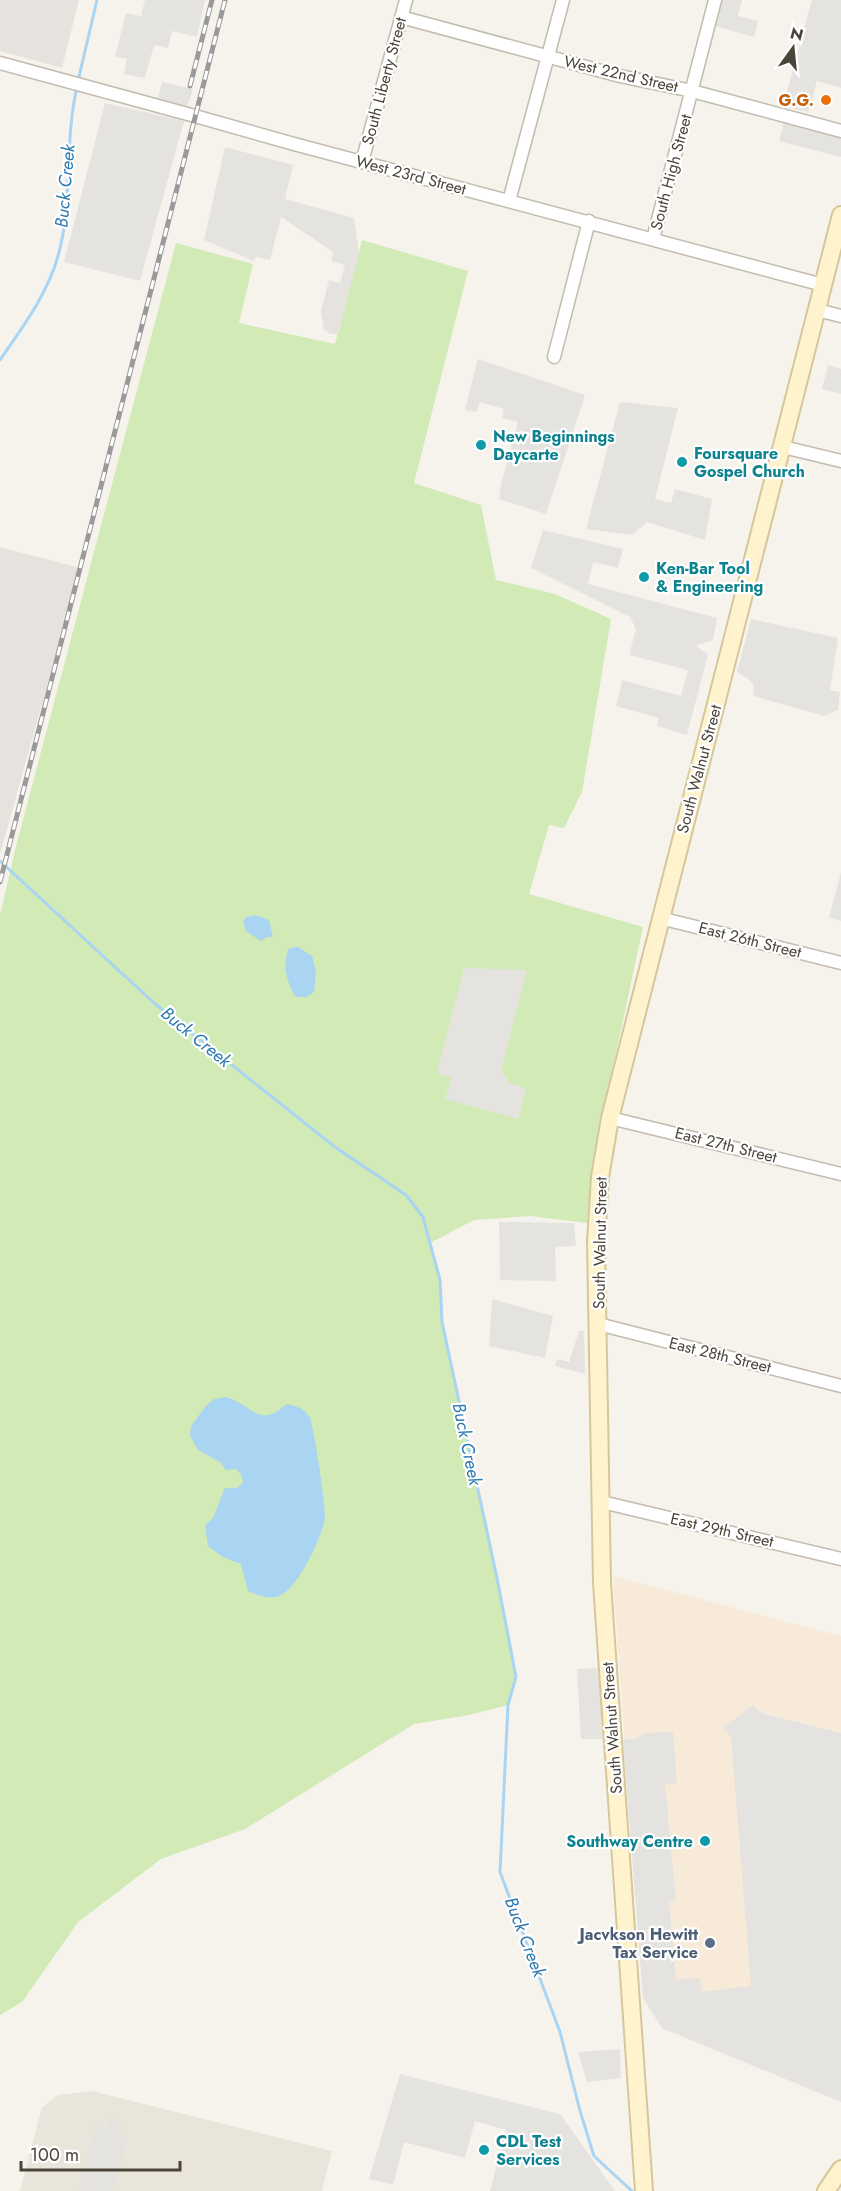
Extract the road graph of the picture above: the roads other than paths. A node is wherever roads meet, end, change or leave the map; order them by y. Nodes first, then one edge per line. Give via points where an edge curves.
1 (406, 0) edge
2 (563, 0) edge
3 (715, 0) edge
4 (401, 17) junction
5 (548, 56) junction
6 (0, 63) edge
7 (692, 91) junction
8 (841, 131) edge
9 (362, 162) junction
10 (509, 201) junction
11 (841, 215) edge
12 (589, 221) junction
13 (653, 239) junction
14 (823, 285) junction
15 (817, 310) junction
16 (841, 316) edge
17 (554, 357) dead end
18 (783, 447) junction
19 (841, 461) edge
20 (660, 918) junction
21 (841, 963) edge
22 (610, 1118) junction
23 (841, 1174) edge
24 (598, 1324) junction
25 (841, 1386) edge
26 (602, 1502) junction
27 (841, 1559) edge
28 (841, 2169) edge
29 (644, 2191) edge
30 (826, 2191) edge

1 - 4 street, South Liberty Street
2 - 5 street
3 - 7 street, South High Street
4 - 5 street, West 22nd Street
4 - 9 street, South Liberty Street
5 - 7 street, West 22nd Street
5 - 10 street
6 - 9 street, West 23rd Street
7 - 8 street, West 22nd Street
7 - 13 street, South High Street
9 - 10 street, West 23rd Street
10 - 12 street, West 23rd Street
11 - 14 main road, South Walnut Street
12 - 13 street, West 23rd Street
12 - 17 street
13 - 14 street, West 23rd Street
14 - 15 main road, South Walnut Street
15 - 16 street
15 - 18 main road, South Walnut Street
18 - 19 street
18 - 20 main road, South Walnut Street
20 - 21 street, East 26th Street
20 - 22 main road, South Walnut Street
22 - 23 street, East 27th Street
22 - 24 main road, South Walnut Street via 597,1207
24 - 25 street, East 28th Street
24 - 26 main road, South Walnut Street
26 - 27 street, East 29th Street
26 - 29 main road, South Walnut Street via 602,1583
28 - 30 main road

